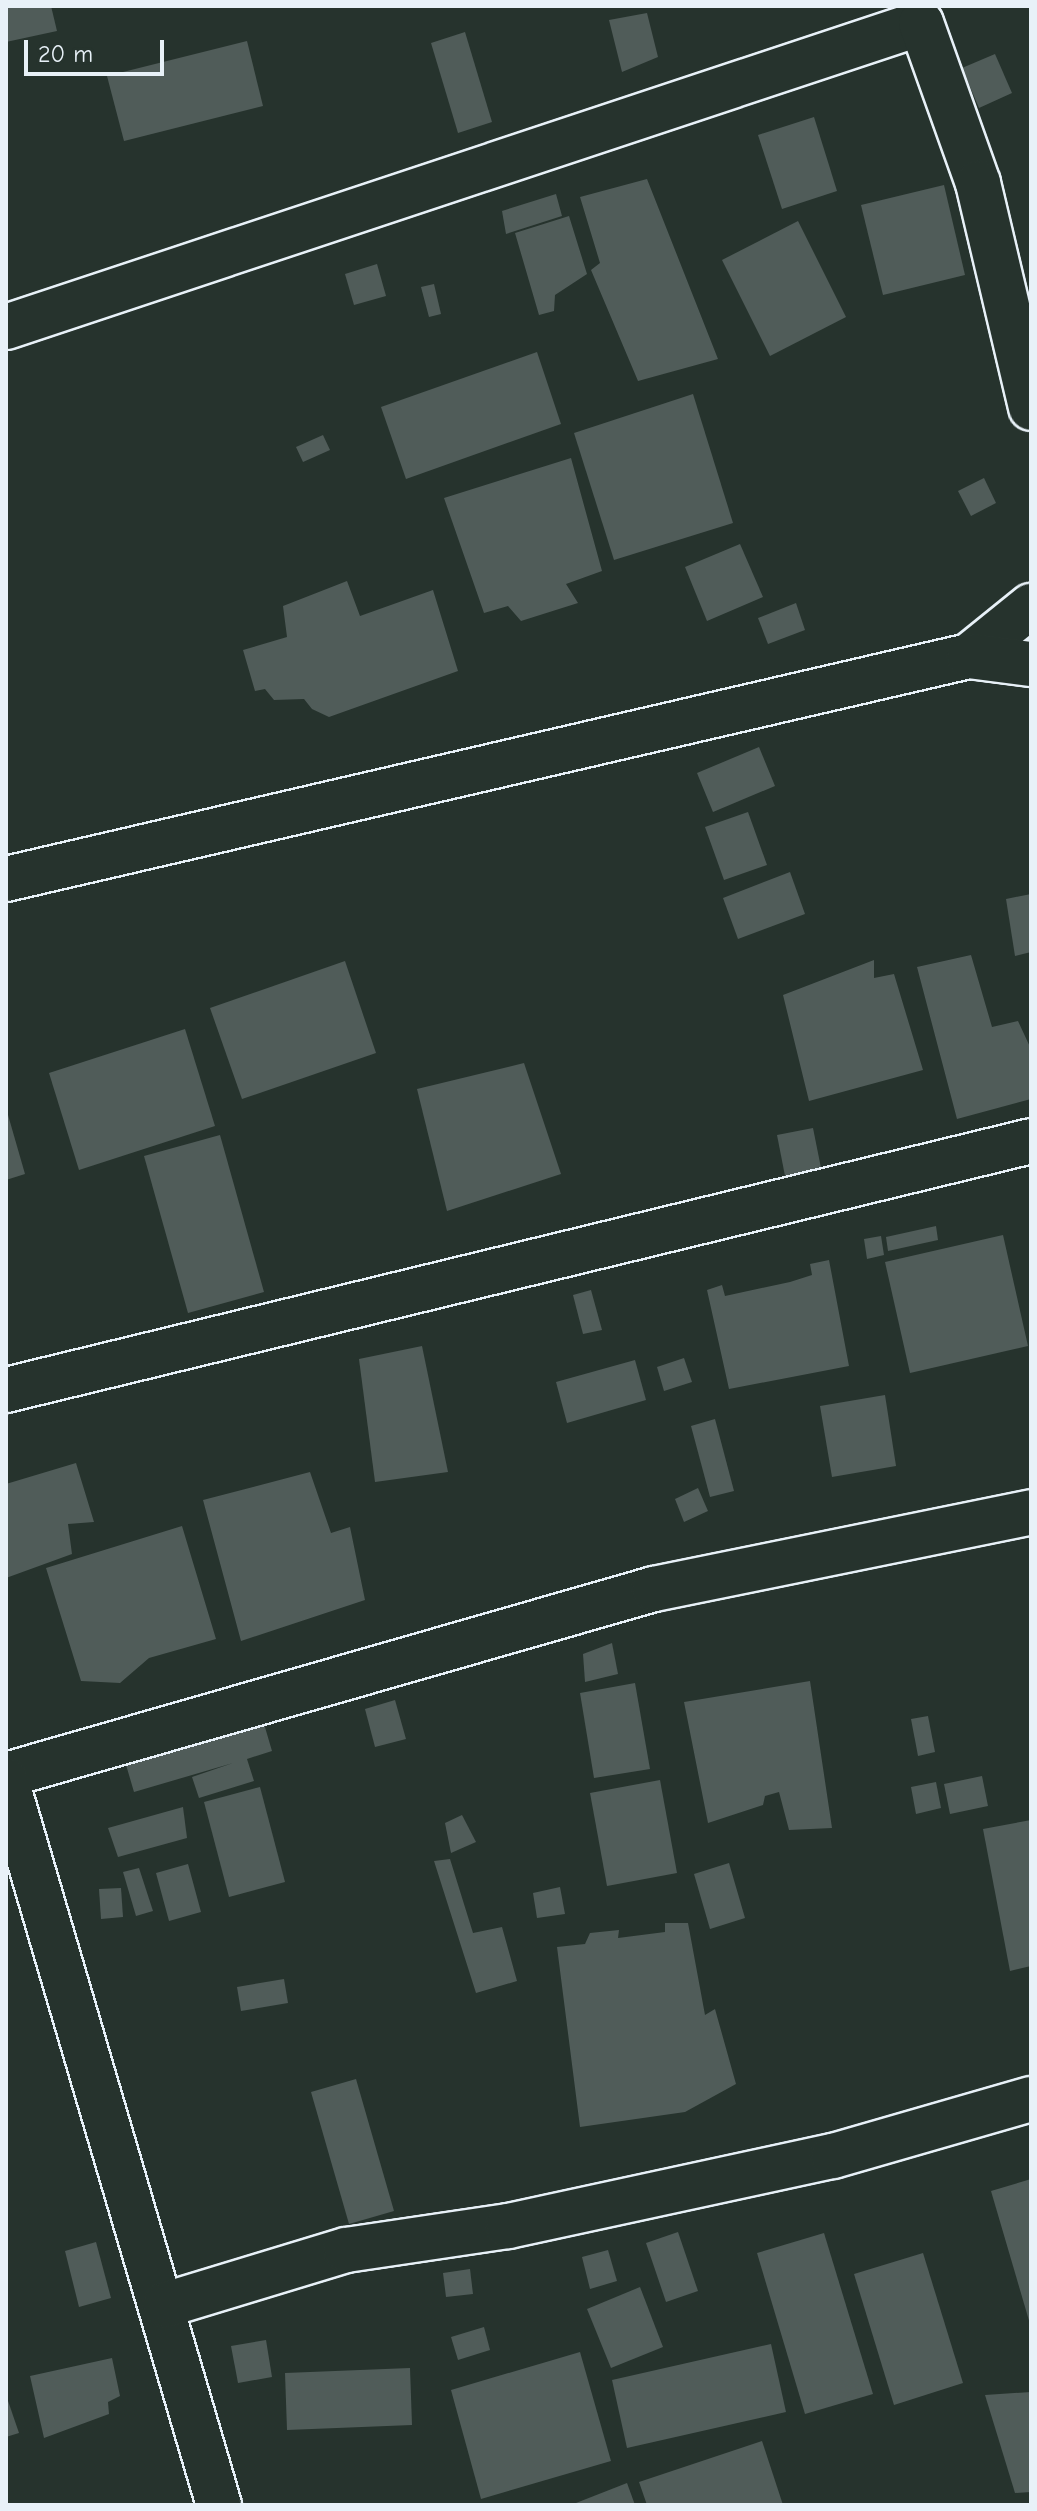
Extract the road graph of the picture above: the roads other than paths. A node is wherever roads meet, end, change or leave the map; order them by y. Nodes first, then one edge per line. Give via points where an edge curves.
1 (919, 14) edge
2 (6, 327) edge
3 (1031, 408) edge
4 (1031, 606) edge
5 (969, 656) junction
6 (1031, 664) edge
7 (6, 879) edge
8 (1031, 1141) edge
9 (6, 1390) edge
10 (1031, 1512) edge
11 (6, 1778) edge
12 (1031, 2099) edge
13 (165, 2305) junction
14 (219, 2505) edge

1 - 2 street
1 - 3 street via 978,183
4 - 5 street
5 - 6 street
5 - 7 street
8 - 9 street
10 - 11 street via 654,1589
11 - 13 street
12 - 13 street via 818,2159 508,2226 346,2250
13 - 14 street

